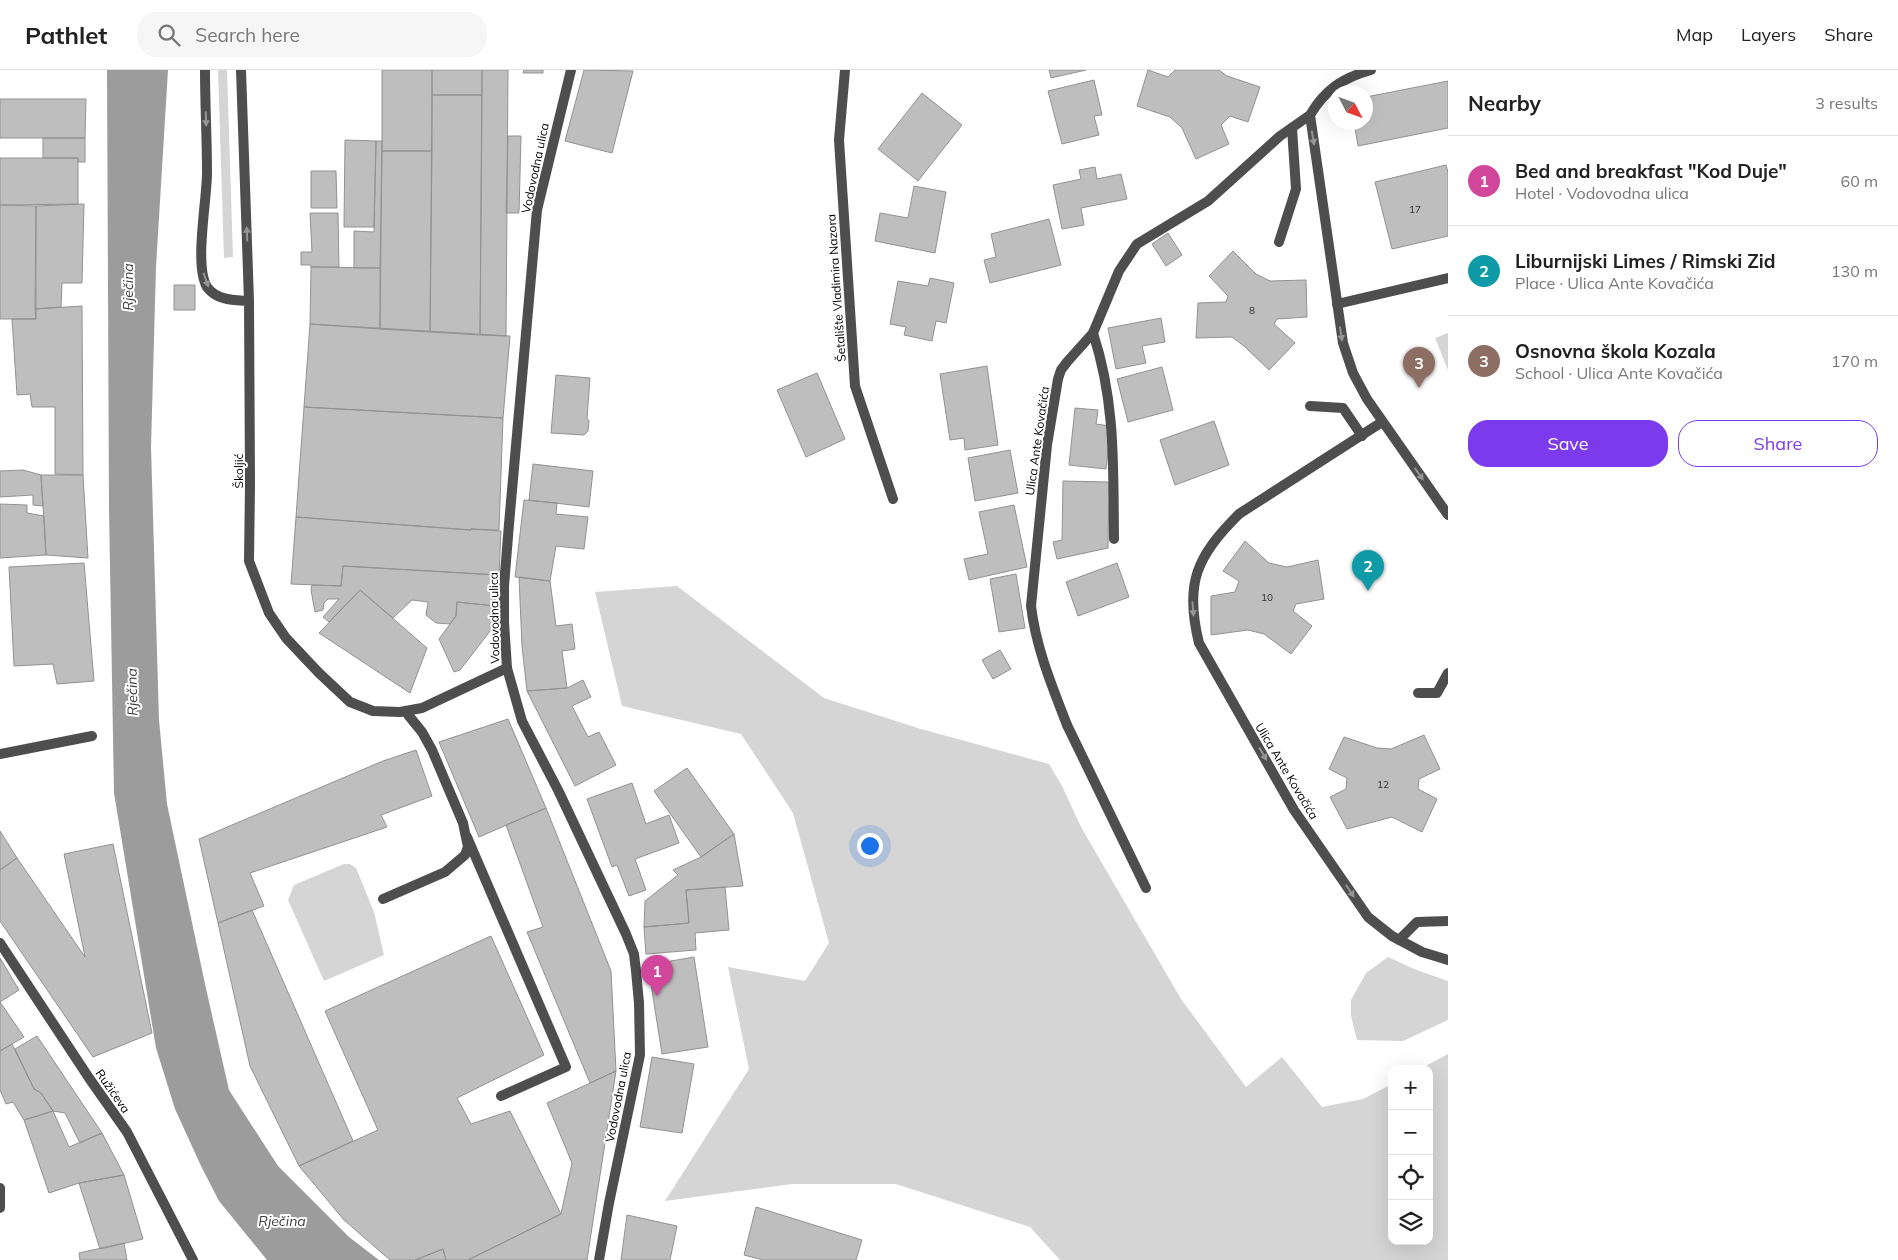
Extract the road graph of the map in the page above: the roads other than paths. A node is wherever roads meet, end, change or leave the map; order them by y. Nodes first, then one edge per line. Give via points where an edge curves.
1 (205, 70) edge
2 (241, 70) edge
3 (571, 70) edge
4 (845, 70) edge
5 (1371, 70) edge
6 (1310, 115) junction
7 (1292, 128) junction
8 (1279, 242) dead end
9 (1448, 278) edge
10 (249, 301) junction
11 (1337, 304) junction
12 (1093, 334) junction
13 (1310, 406) dead end
14 (1382, 422) junction
15 (1362, 436) junction
16 (893, 499) dead end
17 (1448, 515) edge
18 (1114, 539) dead end
19 (507, 668) junction
20 (1448, 673) edge
21 (1418, 693) dead end
22 (405, 712) junction
23 (92, 736) dead end
24 (0, 754) edge
25 (467, 837) junction
26 (1146, 888) dead end
27 (383, 899) dead end
28 (1448, 921) edge
29 (1399, 940) junction
30 (0, 943) edge
31 (1448, 960) edge
32 (501, 1096) dead end
33 (0, 1188) edge
34 (0, 1208) edge
35 (193, 1260) edge
36 (599, 1260) edge

1 -> 10 street via 207,175 201,267 208,288 215,294 224,299
10 -> 2 street, Školjić
3 - 19 street, Vodovodna ulica via 537,210 506,568 504,622
4 - 16 street, Šetalište Vladimira Nazora via 839,140 855,386
5 - 6 street, Ulica Ante Kovačića via 1355,74 1335,86 1319,100
6 - 7 street, Ulica Ante Kovačića
6 -> 11 street
7 - 8 street via 1296,189
7 - 12 street, Ulica Ante Kovačića via 1208,202 1137,244 1119,270
9 - 11 street
10 - 22 street, Školjić via 249,561 269,613 286,638 319,673 350,702 373,712
11 -> 14 street via 1343,343 1353,373
12 - 18 street via 1102,365 1113,439
12 - 26 street, Ulica Ante Kovačića via 1067,362 1058,379 1047,445 1031,606 1039,649 1067,726
13 - 15 street via 1343,408
14 - 15 street, Ulica Ante Kovačića
14 -> 17 street
15 -> 29 street, Ulica Ante Kovačića via 1240,514 1220,534 1201,562 1192,602 1199,643 1294,810 1368,917
19 - 22 street, Školjić via 422,708
19 - 36 street, Vodovodna ulica via 522,721 558,790 634,954 640,1055
20 - 21 street via 1437,693
22 - 25 street via 432,750
23 - 24 street
25 - 27 street via 465,855 451,868
25 - 32 street via 566,1067
28 - 29 street via 1416,922
29 - 31 street, Ulica Ante Kovačića
30 - 35 street, Ružićeva via 127,1132
33 - 34 street

